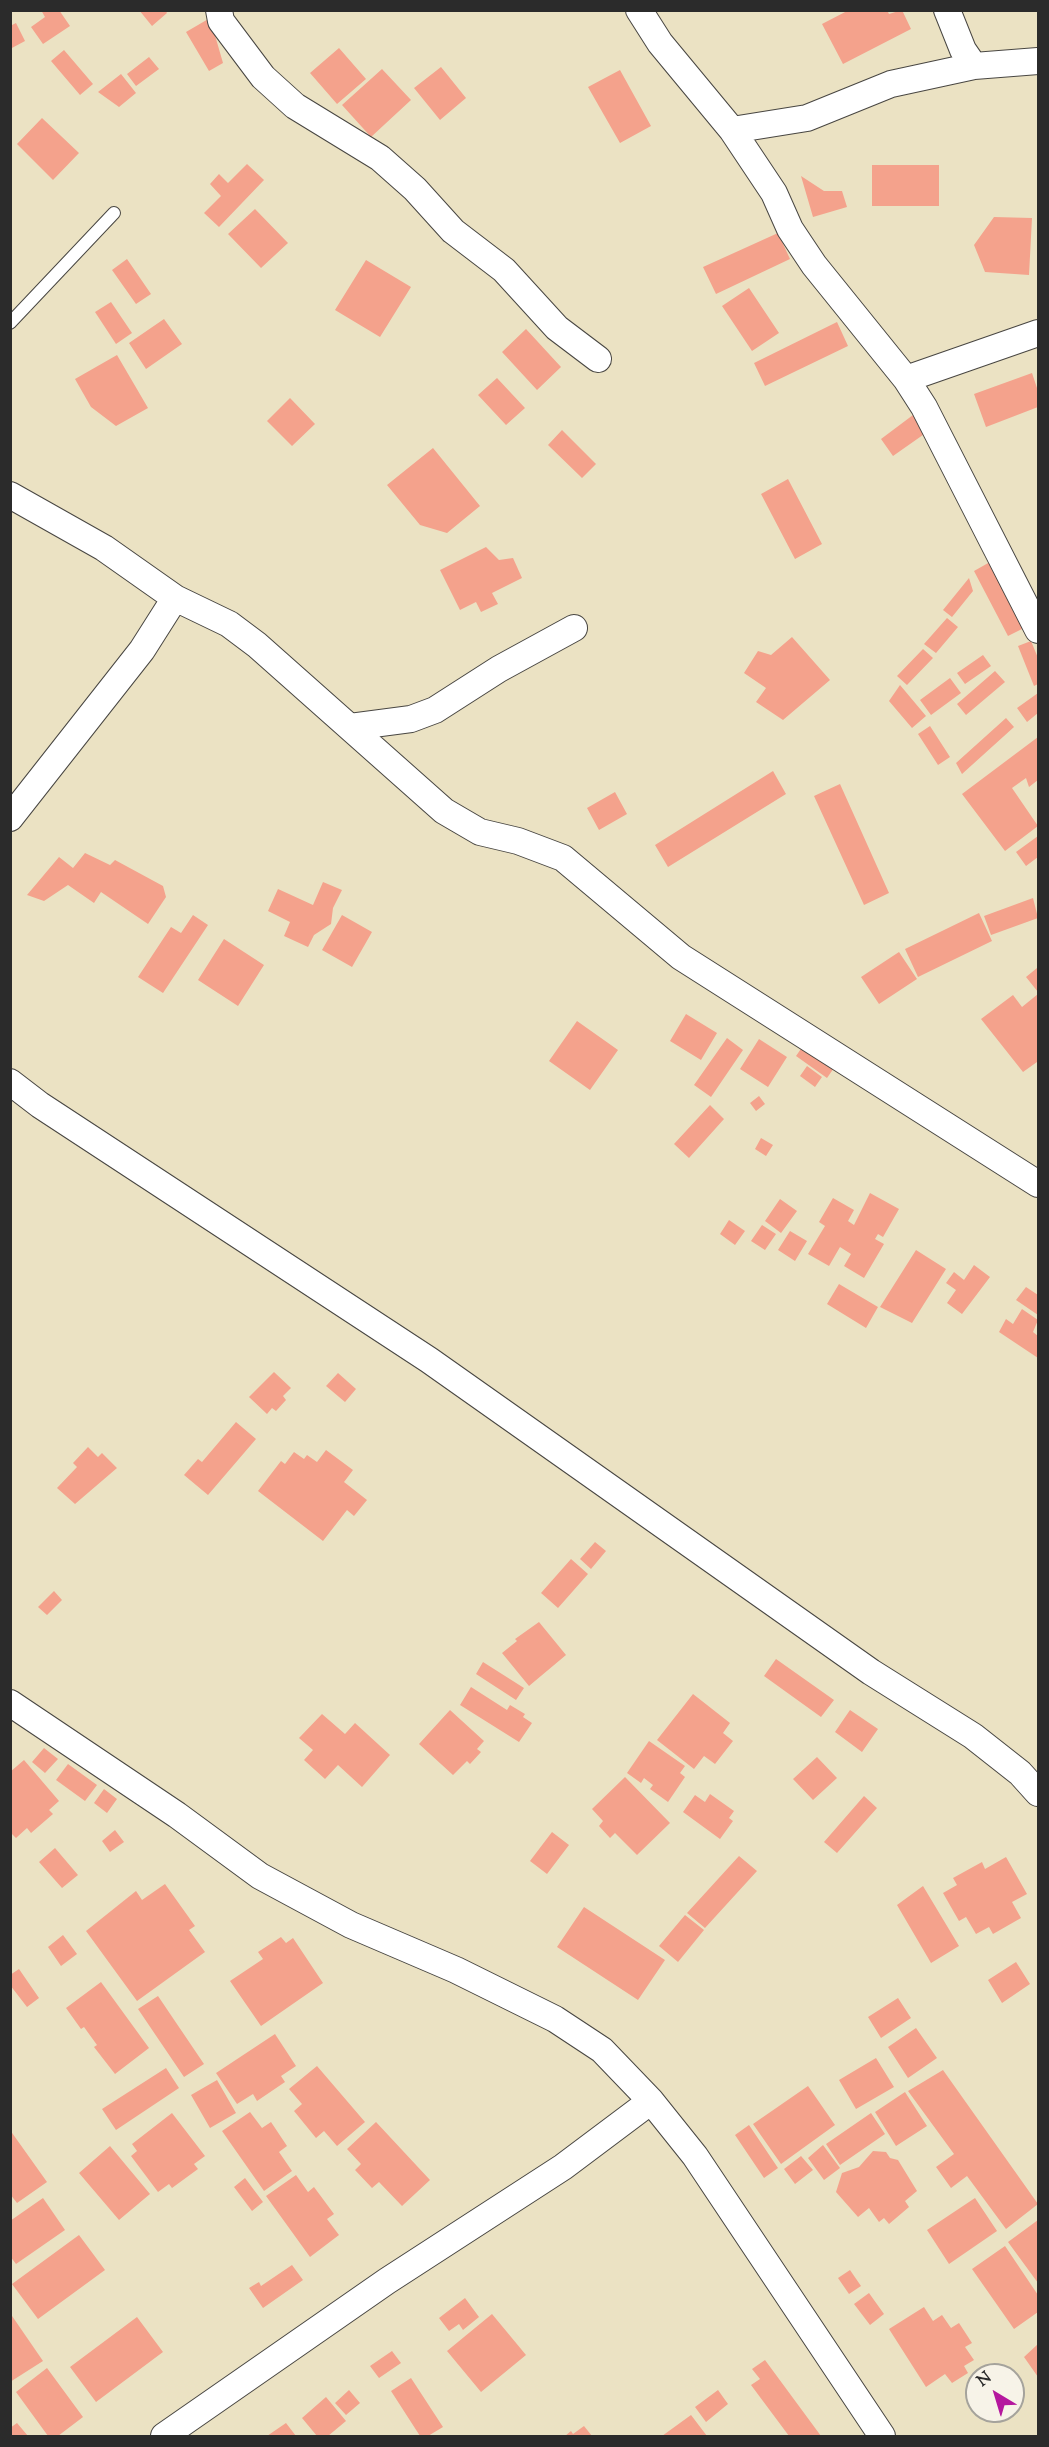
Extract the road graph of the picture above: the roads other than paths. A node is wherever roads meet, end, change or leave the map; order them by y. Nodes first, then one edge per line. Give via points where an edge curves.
1 (219, 10) edge
2 (639, 10) edge
3 (947, 10) edge
4 (964, 62) junction
5 (1038, 62) edge
6 (732, 130) junction
7 (114, 213) dead end
8 (10, 323) edge
9 (1038, 333) edge
10 (598, 359) dead end
11 (906, 379) junction
12 (10, 495) edge
13 (175, 598) junction
14 (574, 628) dead end
15 (1038, 630) edge
16 (350, 728) junction
17 (10, 818) edge
18 (10, 1082) edge
19 (1038, 1184) edge
20 (10, 1703) edge
21 (1038, 1793) edge
22 (651, 2101) junction
23 (164, 2436) edge
24 (882, 2436) edge

1 - 10 street via 221,21 263,77 295,106 380,158 453,231 504,270 557,328
2 - 6 street via 660,43
3 - 4 street
4 - 5 street
4 - 6 street via 891,84 807,118
6 - 11 street via 774,193 790,229 814,265
7 - 8 lane
9 - 11 street
11 - 15 street
12 - 13 street via 104,548
13 - 16 street via 229,624 248,638
13 - 17 street via 142,650
14 - 16 street via 435,710 411,719
16 - 19 street via 444,811 480,832 563,858 681,957
18 - 21 street via 429,1360 871,1672 973,1736 1020,1773
20 - 22 street via 260,1876 351,1924 555,2019 602,2050
22 - 23 street via 563,2167 387,2281
22 - 24 street via 695,2156

